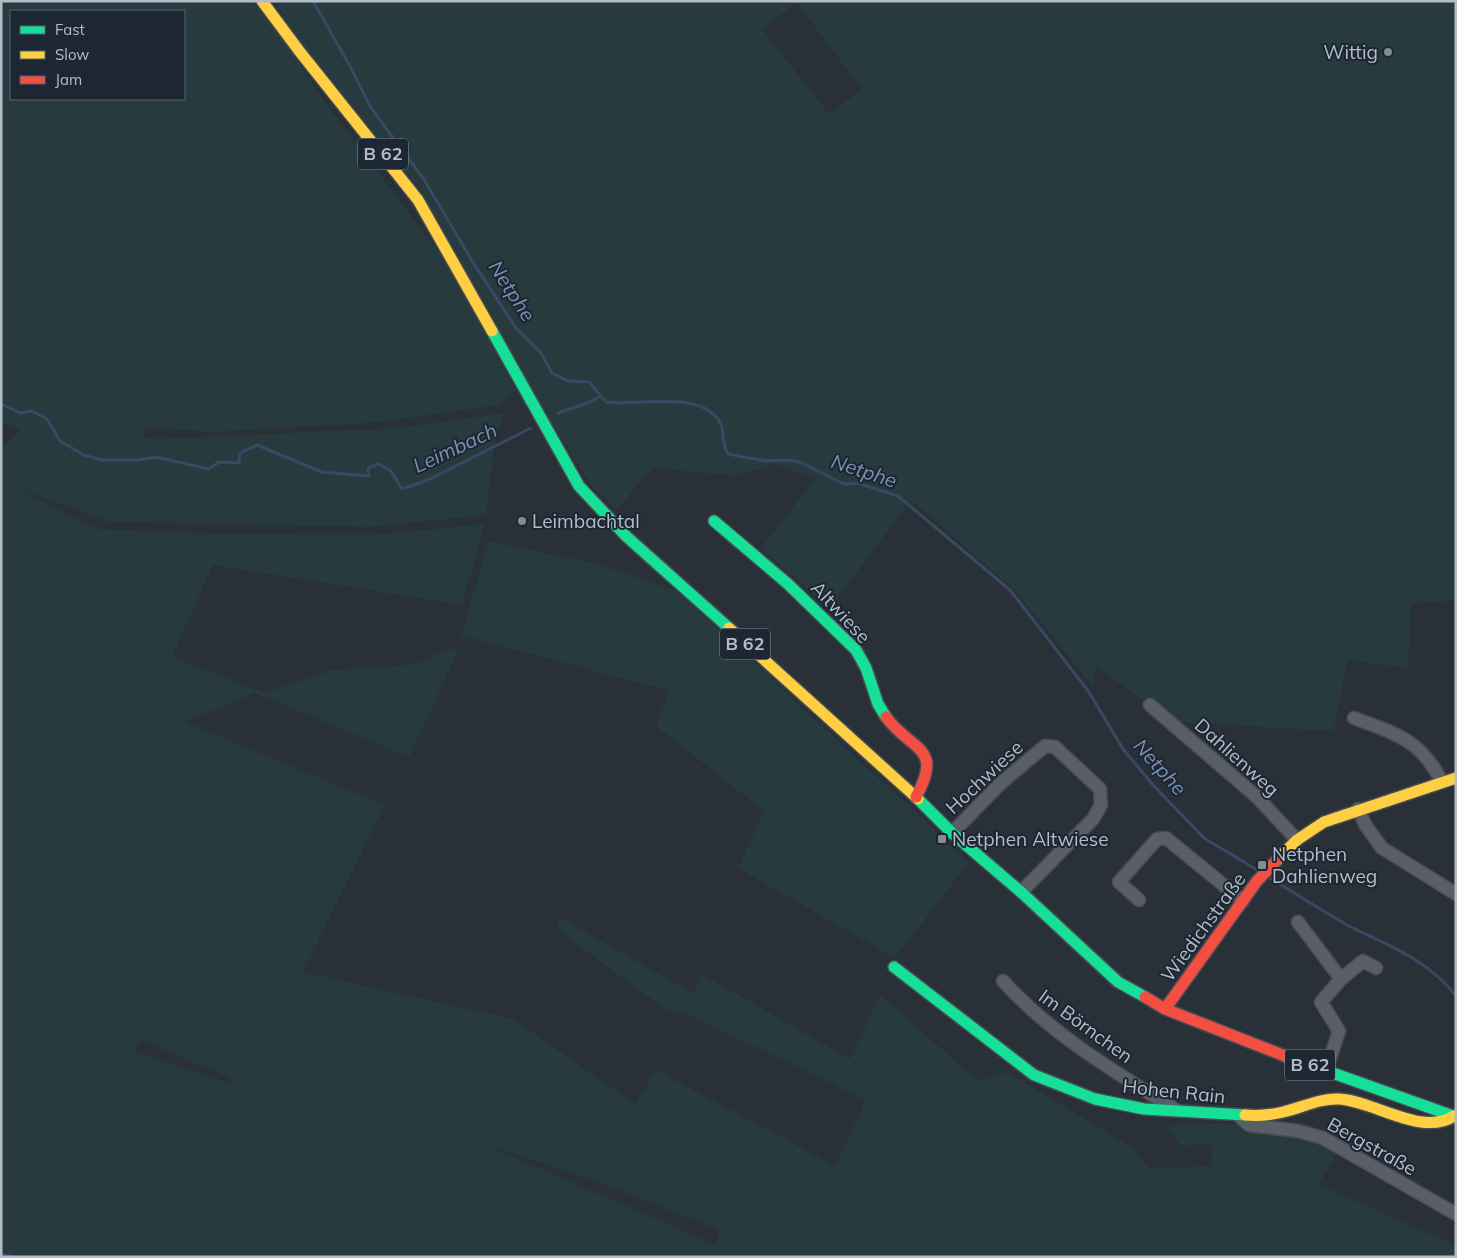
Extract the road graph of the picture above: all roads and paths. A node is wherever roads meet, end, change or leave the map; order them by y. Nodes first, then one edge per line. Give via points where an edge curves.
1 (262, 1) edge
2 (714, 521) dead end
3 (1150, 705) dead end
4 (1354, 718) dead end
5 (1456, 778) edge
6 (1442, 782) junction
7 (916, 797) junction
8 (1358, 808) junction
9 (952, 833) junction
10 (1297, 840) junction
11 (1021, 892) junction
12 (1456, 894) edge
13 (1139, 900) dead end
14 (1243, 901) junction
15 (1298, 922) dead end
16 (894, 967) dead end
17 (1376, 968) dead end
18 (1341, 979) junction
19 (1003, 981) dead end
20 (1165, 1009) junction
21 (1326, 1071) junction
22 (1178, 1111) junction
23 (1238, 1115) junction
24 (1455, 1117) edge
25 (1456, 1214) edge

1 - 7 main road, B 62 via 319,79 418,200 579,486 627,537
2 - 7 main road, Altwiese via 788,582 859,654 880,710 893,727 927,756 930,768 927,780
3 - 10 street, Dahlienweg via 1257,797
4 - 6 street via 1409,741 1422,751
5 - 6 main road, Wiedichstraße
6 - 8 main road, Wiedichstraße
7 - 9 main road, B 62
8 - 10 main road, Wiedichstraße via 1324,822
8 - 12 street via 1382,848
9 - 11 main road, B 62
9 - 11 street, Hochwiese via 1015,770 1045,746 1055,747 1100,789 1101,805 1093,819
10 - 14 main road, Wiedichstraße
11 - 20 main road, B 62 via 1118,982
13 - 14 street via 1119,882 1157,839 1166,838
14 - 20 main road, Wiedichstraße
15 - 18 street
16 - 22 main road, Hohen Rain via 1042,1080 1130,1107
17 - 18 street via 1363,961
18 - 21 street via 1321,1002 1339,1031
19 - 22 street, Im Börnchen via 1054,1030
20 - 21 main road, B 62
21 - 24 main road, B 62
22 - 23 main road, Hohen Rain
23 - 24 main road, Hohen Rain via 1280,1113 1340,1099 1425,1123 1443,1122
23 - 25 street, Bergstraße via 1248,1125 1298,1131 1323,1138

